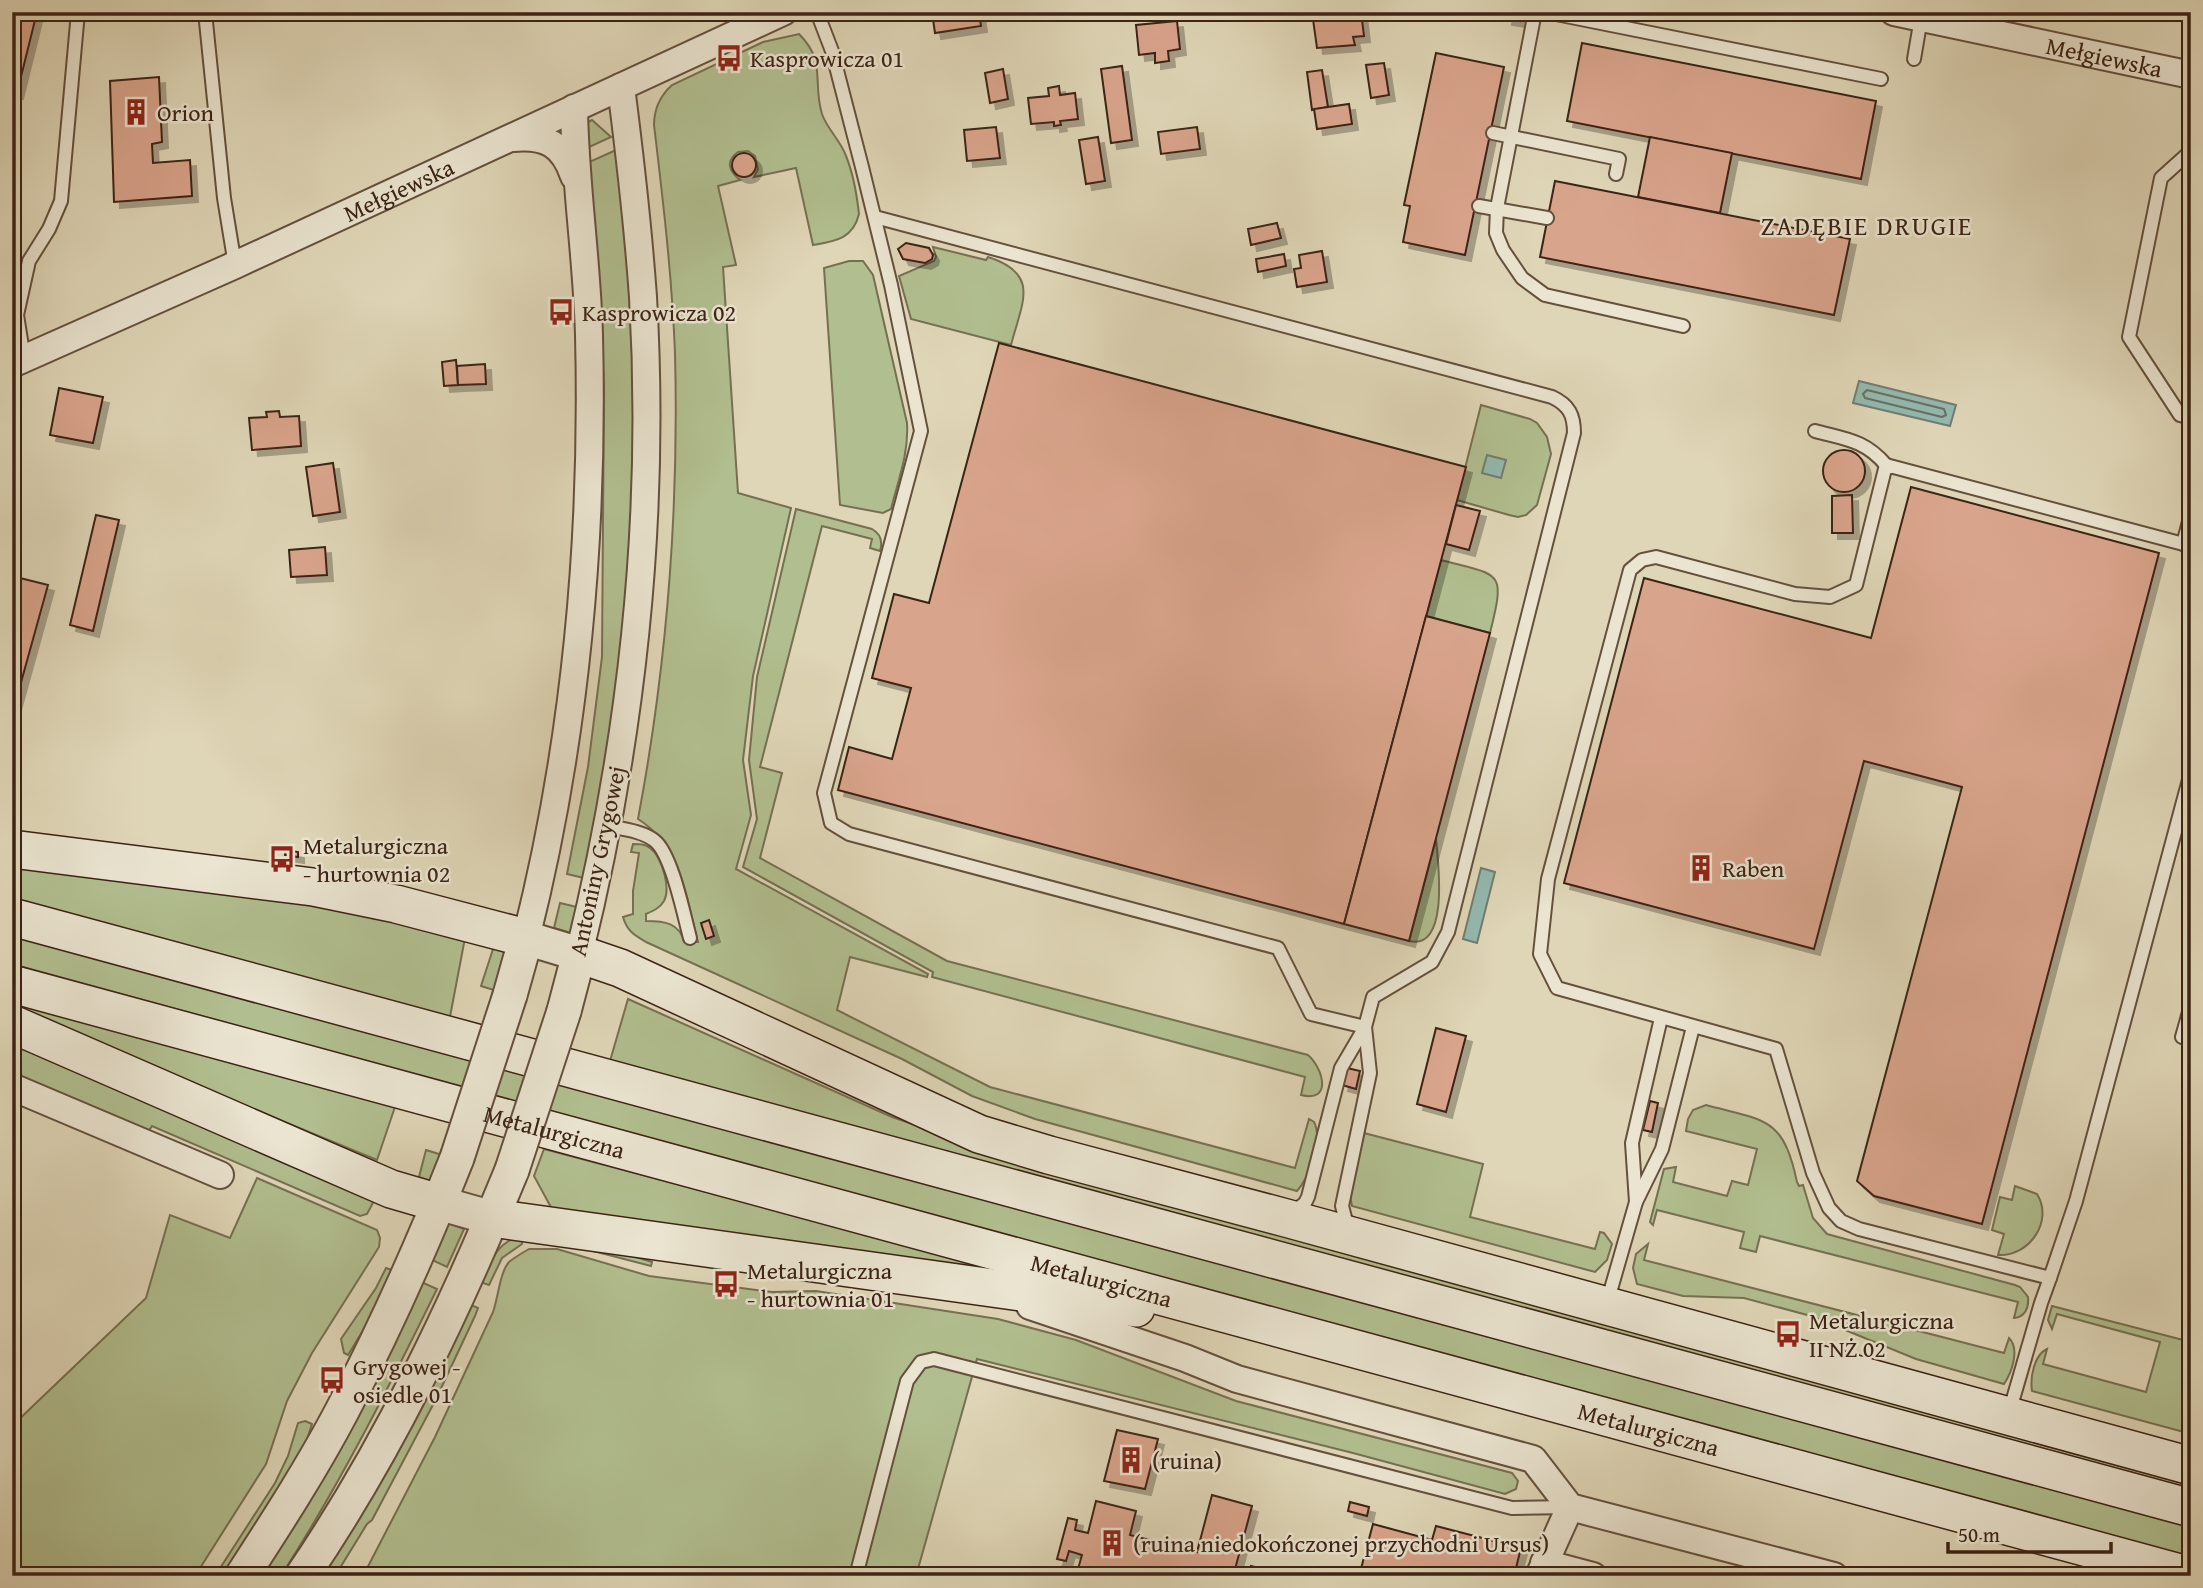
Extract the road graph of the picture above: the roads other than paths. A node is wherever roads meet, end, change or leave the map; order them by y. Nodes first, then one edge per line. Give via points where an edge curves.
1 (78, 12) edge
2 (205, 12) edge
3 (783, 12) edge
4 (817, 12) edge
5 (1535, 12) edge
6 (1546, 12) edge
7 (1894, 12) edge
8 (1921, 18) junction
9 (1914, 59) dead end
10 (2191, 75) edge
11 (1881, 79) dead end
12 (621, 87) junction
13 (574, 108) junction
14 (1493, 133) dead end
15 (1511, 136) junction
16 (507, 138) junction
17 (2191, 151) edge
18 (1616, 174) dead end
19 (578, 189) junction
20 (1479, 206) dead end
21 (1497, 208) junction
22 (875, 216) junction
23 (1547, 218) dead end
24 (235, 265) junction
25 (1683, 327) dead end
26 (18, 362) edge
27 (2191, 418) edge
28 (12, 421) edge
29 (1815, 431) dead end
30 (12, 432) edge
31 (1886, 465) junction
32 (2191, 514) edge
33 (2187, 545) edge
34 (2191, 772) edge
35 (608, 825) junction
36 (12, 849) edge
37 (12, 917) edge
38 (526, 938) junction
39 (690, 938) dead end
40 (579, 954) junction
41 (12, 984) edge
42 (2191, 1004) edge
43 (1661, 1018) junction
44 (12, 1024) edge
45 (1365, 1027) junction
46 (1693, 1027) junction
47 (2191, 1039) edge
48 (12, 1087) edge
49 (220, 1175) dead end
50 (1636, 1202) junction
51 (439, 1203) junction
52 (492, 1218) junction
53 (1286, 1218) junction
54 (1351, 1237) junction
55 (2050, 1278) junction
56 (940, 1280) junction
57 (1606, 1307) junction
58 (1250, 1321) junction
59 (2008, 1417) junction
60 (2191, 1466) edge
61 (1570, 1507) junction
62 (2191, 1508) edge
63 (1541, 1569) edge
64 (242, 1576) edge
65 (302, 1576) edge
66 (856, 1576) edge
67 (1593, 1576) edge
68 (1834, 1576) edge
69 (2191, 1576) edge

1 - 26 lane via 61,201 29,261 18,315
2 - 24 lane
3 - 12 street, Mełgiewska
4 - 22 lane via 832,51
5 - 15 lane
6 - 11 lane
7 - 8 street, Mełgiewska
8 - 9 lane
8 - 10 street, Mełgiewska
12 - 13 street, Mełgiewska
12 - 35 street, Antoniny Grygowej via 643,298 646,469 633,658
13 - 16 street, Mełgiewska
13 - 19 street, Antoniny Grygowej
14 - 15 lane
15 - 18 lane via 1619,159
15 - 21 lane
16 - 19 street via 539,139 561,150
16 - 24 street, Mełgiewska
17 - 27 lane via 2161,178 2129,337 2180,415
19 - 38 street, Antoniny Grygowej via 590,379 585,572 561,769
20 - 21 lane
21 - 23 lane
21 - 25 lane via 1496,233 1503,250 1522,278 1545,295
22 - 45 lane via 921,431 824,793 831,823 849,834 1278,948 1311,1014
22 - 45 lane via 1552,397 1570,410 1574,433 1448,932 1432,962 1373,997
24 - 26 street, Mełgiewska
28 - 30 lane
29 - 31 lane via 1860,443 1874,450
31 - 33 lane
31 - 43 lane via 1856,585 1830,597 1795,594 1696,562 1656,557 1642,560 1630,570 1548,879 1539,954 1557,988
32 - 33 lane
34 - 55 lane via 2076,1201
35 - 39 lane via 655,841 666,855
35 - 40 street, Antoniny Grygowej
36 - 38 main road via 313,887 408,906
37 - 62 main road
38 - 40 street
38 - 51 street, Antoniny Grygowej, bridge
40 - 52 street, Antoniny Grygowej, bridge via 512,1170
40 - 53 main road via 620,968 979,1134
41 - 58 main road, Metalurgiczna
42 - 47 lane via 2182,1037
43 - 46 lane
43 - 50 lane via 1632,1143
44 - 51 main road via 391,1189
45 - 53 lane via 1341,1068 1308,1197
45 - 54 lane via 1370,1073 1342,1206
46 - 50 lane via 1662,1149
46 - 55 lane via 1776,1049 1813,1173 1829,1208 1841,1221
48 - 49 street
50 - 57 lane
51 - 52 street
51 - 64 street, Antoniny Grygowej via 387,1323 341,1412
52 - 56 main road
52 - 65 street, Antoniny Grygowej via 406,1401 359,1487
53 - 54 main road
54 - 57 main road
55 - 59 lane
56 - 58 main road
56 - 61 street, Metalurgiczna via 1045,1310 1237,1379 1533,1459
57 - 59 main road
58 - 69 main road, Metalurgiczna
59 - 60 main road
61 - 63 street
61 - 66 lane via 1512,1507 934,1359 922,1363 907,1381
61 - 68 street
63 - 67 street

